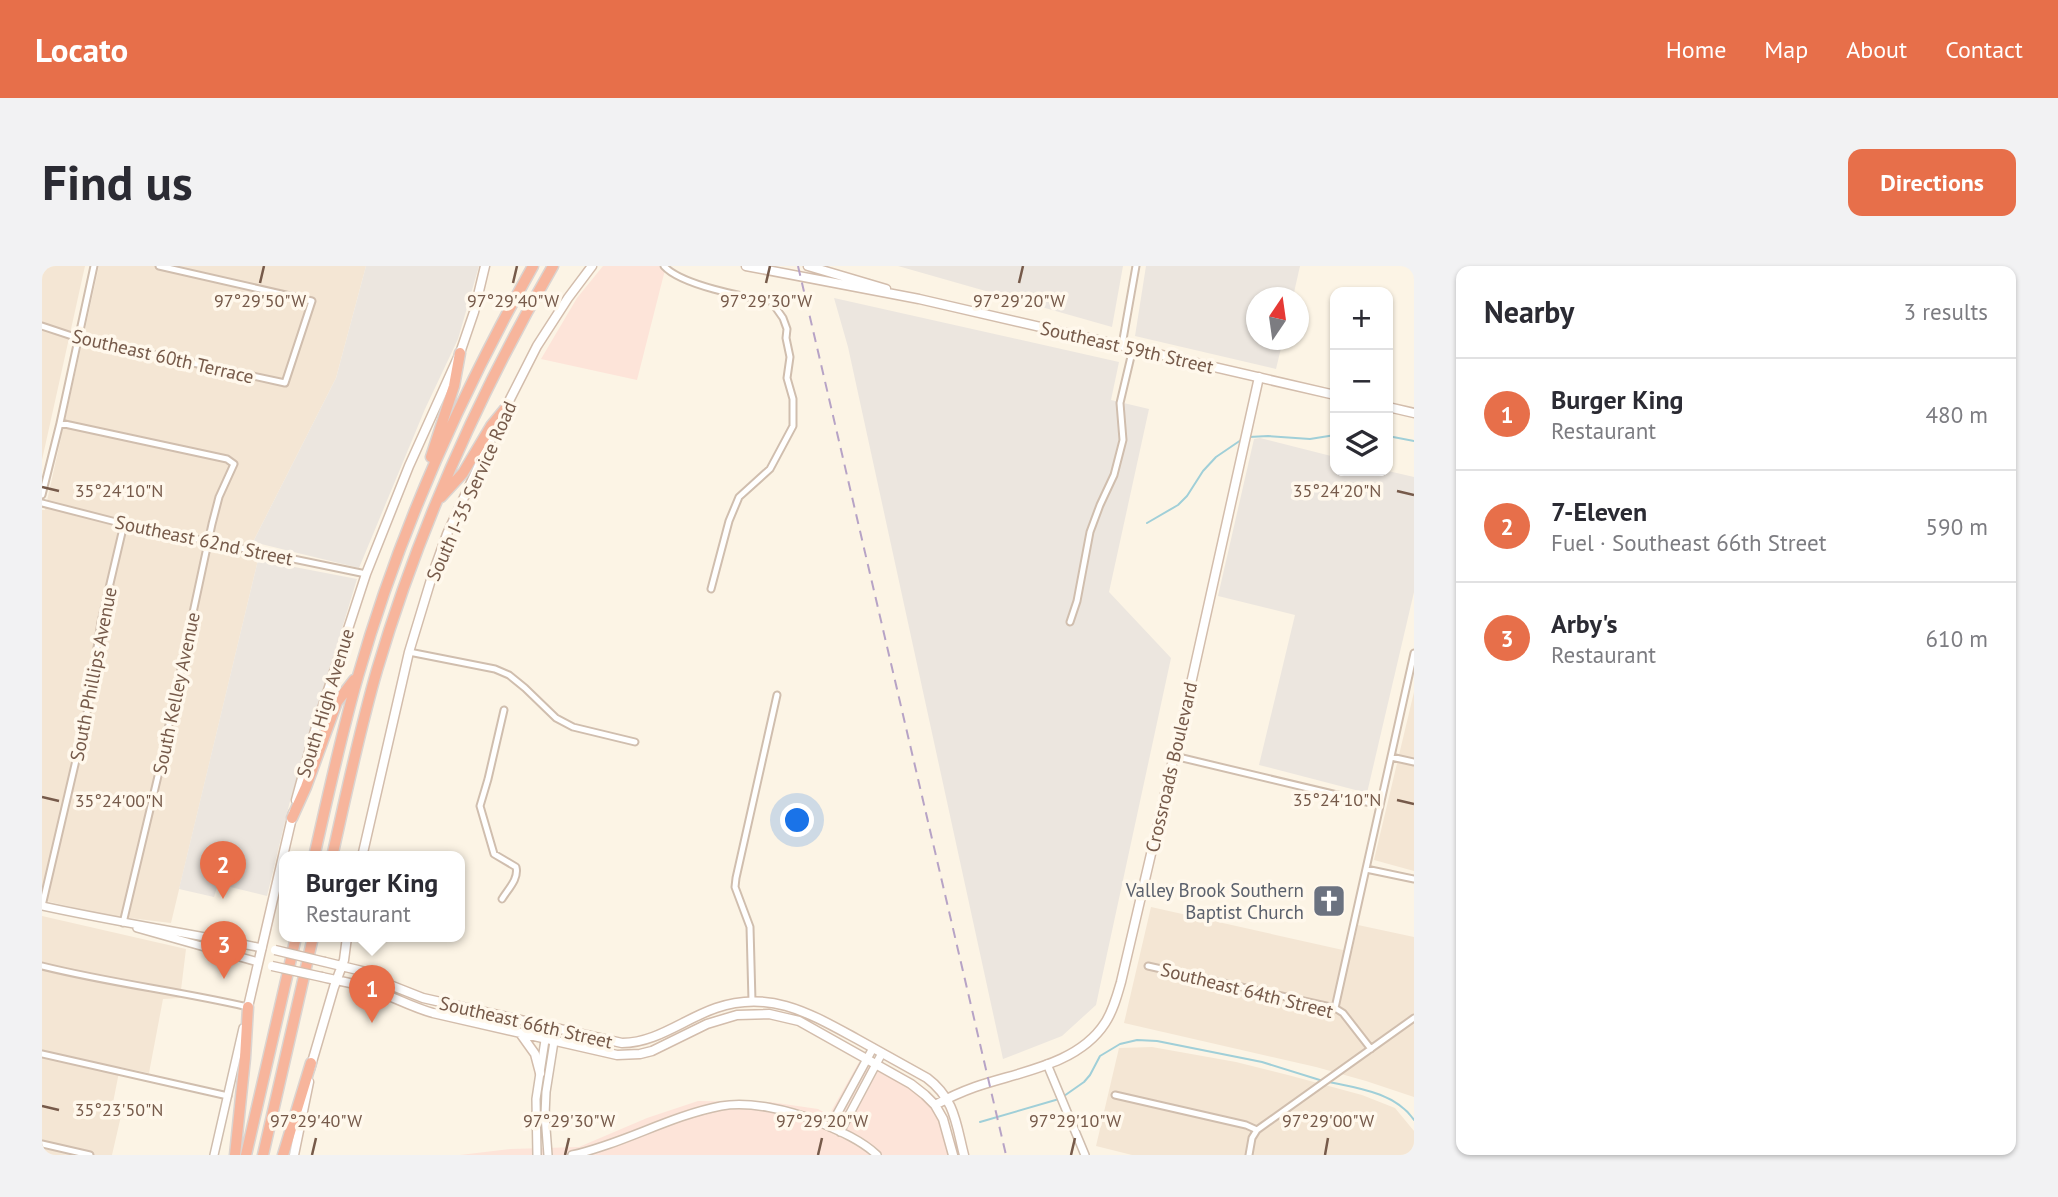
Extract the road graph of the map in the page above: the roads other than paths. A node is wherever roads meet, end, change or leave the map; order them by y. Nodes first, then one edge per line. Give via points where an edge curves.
1 (94, 266) edge
2 (159, 266) edge
3 (485, 266) edge
4 (533, 266) edge
5 (553, 266) edge
6 (664, 266) edge
7 (746, 266) edge
8 (808, 266) edge
9 (1136, 266) edge
10 (591, 267) edge
11 (919, 299) junction
12 (42, 326) edge
13 (78, 338) junction
14 (1122, 345) junction
15 (1133, 348) junction
16 (460, 353) junction
17 (1259, 377) junction
18 (1330, 394) edge
19 (1393, 408) edge
20 (505, 409) junction
21 (1414, 413) edge
22 (60, 423) junction
23 (42, 495) edge
24 (420, 496) junction
25 (42, 503) edge
26 (436, 503) junction
27 (124, 524) junction
28 (209, 541) junction
29 (366, 574) junction
30 (711, 589) dead end
31 (1070, 622) dead end
32 (409, 652) junction
33 (1414, 653) edge
34 (358, 674) junction
35 (778, 695) dead end
36 (504, 710) dead end
37 (635, 742) dead end
38 (1174, 756) junction
39 (1391, 757) junction
40 (1414, 762) edge
41 (1379, 805) junction
42 (292, 818) junction
43 (284, 851) edge
44 (315, 851) edge
45 (333, 851) edge
46 (363, 851) edge
47 (1366, 869) junction
48 (279, 874) edge
49 (1414, 879) edge
50 (502, 899) dead end
51 (42, 906) edge
52 (123, 923) junction
53 (295, 942) edge
54 (312, 942) edge
55 (347, 942) edge
56 (262, 948) junction
57 (258, 962) junction
58 (42, 966) edge
59 (342, 966) junction
60 (1148, 966) dead end
61 (336, 980) junction
62 (752, 1001) junction
63 (248, 1007) junction
64 (1335, 1008) junction
65 (1414, 1018) edge
66 (551, 1028) junction
67 (520, 1033) junction
68 (550, 1040) junction
69 (873, 1048) junction
70 (1371, 1049) junction
71 (882, 1053) junction
72 (42, 1054) edge
73 (867, 1058) junction
74 (311, 1063) junction
75 (876, 1064) junction
76 (1047, 1064) junction
77 (540, 1073) junction
78 (1115, 1095) dead end
79 (228, 1096) junction
80 (947, 1098) junction
81 (935, 1105) junction
82 (830, 1127) junction
83 (1257, 1129) junction
84 (840, 1132) junction
85 (42, 1144) edge
86 (90, 1155) edge
87 (214, 1155) edge
88 (235, 1155) edge
89 (246, 1155) edge
90 (263, 1155) edge
91 (283, 1155) edge
92 (294, 1155) edge
93 (537, 1155) edge
94 (548, 1155) edge
95 (572, 1155) edge
96 (877, 1155) edge
97 (953, 1155) edge
98 (964, 1155) edge
99 (1085, 1155) edge
100 (1249, 1155) edge

1 - 13 street
2 - 13 street, Southeast 60th Terrace via 312,301 285,383
3 - 16 main road, South High Avenue
4 - 24 highway via 477,369
5 - 26 highway via 489,382
6 - 30 street via 670,273 708,287 771,301 787,329 793,426 770,469 739,497
7 - 11 main road, Southeast 59th Street
8 - 11 main road, Southeast 59th Street
9 - 14 street
10 - 20 main road, South I-35 Service Road via 551,323
11 - 14 main road, Southeast 59th Street
12 - 13 street, Southeast 60th Terrace
13 - 22 street
14 - 15 main road, Southeast 59th Street
15 - 17 main road, Southeast 59th Street
15 - 31 street via 1120,403 1123,440 1090,532
16 - 24 highway
16 - 29 main road, South High Avenue
17 - 18 main road, Southeast 59th Street
17 - 38 main road, Crossroads Boulevard
19 - 21 main road
20 - 26 highway via 463,473
20 - 32 main road, South I-35 Service Road via 447,534
22 - 23 street
22 - 28 street, South Kelley Avenue via 234,464 219,497
24 - 34 highway
25 - 27 street, Southeast 62nd Street
26 - 45 highway via 377,672
27 - 28 street, Southeast 62nd Street
27 - 51 street, South Phillips Avenue
28 - 29 street, Southeast 62nd Street
28 - 52 street, South Kelley Avenue
29 - 42 main road, South High Avenue
32 - 37 street via 495,669 525,688 556,719
32 - 46 main road, South I-35 Service Road
33 - 39 street
34 - 42 highway via 337,702
34 - 44 highway
35 - 62 street via 736,878 750,927
36 - 50 street via 480,806 494,854 516,867 516,878
38 - 41 street
38 - 76 main road, Crossroads Boulevard via 1110,1014 1083,1046
39 - 40 street
39 - 41 street
41 - 47 street
42 - 43 main road, South High Avenue
47 - 49 street
47 - 64 street
48 - 56 main road, South High Avenue
51 - 52 street, Southeast 66th Street
52 - 56 street, Southeast 66th Street
52 - 57 street, Southeast 66th Street
53 - 89 highway
54 - 90 highway
55 - 59 main road
56 - 57 main road, South High Avenue
56 - 59 main road, Southeast 66th Street, bridge
57 - 61 main road, Southeast 66th Street, bridge
57 - 63 main road, South High Avenue
58 - 63 street
59 - 61 main road
59 - 66 main road, Southeast 66th Street via 423,998
60 - 64 street, Southeast 64th Street
61 - 67 main road, Southeast 66th Street via 423,1010
61 - 74 main road
62 - 66 main road, Southeast 66th Street via 713,1009 632,1043
62 - 69 main road, Southeast 66th Street via 794,1007
63 - 79 street, South High Avenue
63 - 88 highway
64 - 70 street, Southeast 64th Street
65 - 70 street
66 - 68 street
67 - 68 main road, Southeast 66th Street
67 - 77 main road via 535,1054
68 - 73 main road, Southeast 66th Street via 617,1055 640,1054 725,1018 754,1013 799,1021
68 - 77 street
68 - 94 street via 545,1115
69 - 71 main road, Southeast 66th Street
69 - 73 street
70 - 83 street
71 - 75 street
71 - 80 main road, Southeast 66th Street via 939,1087
72 - 79 street
73 - 75 main road, Southeast 66th Street
73 - 82 street
74 - 91 highway
74 - 92 main road
75 - 81 main road, Southeast 66th Street via 911,1084
75 - 84 street
76 - 80 main road, Crossroads Boulevard
76 - 99 street
77 - 93 street
78 - 83 street
79 - 87 street, South High Avenue
80 - 81 main road, Crossroads Boulevard
80 - 98 main road
81 - 97 main road
82 - 84 street
82 - 95 street via 800,1114 724,1105
83 - 100 street
84 - 96 street
85 - 86 street

